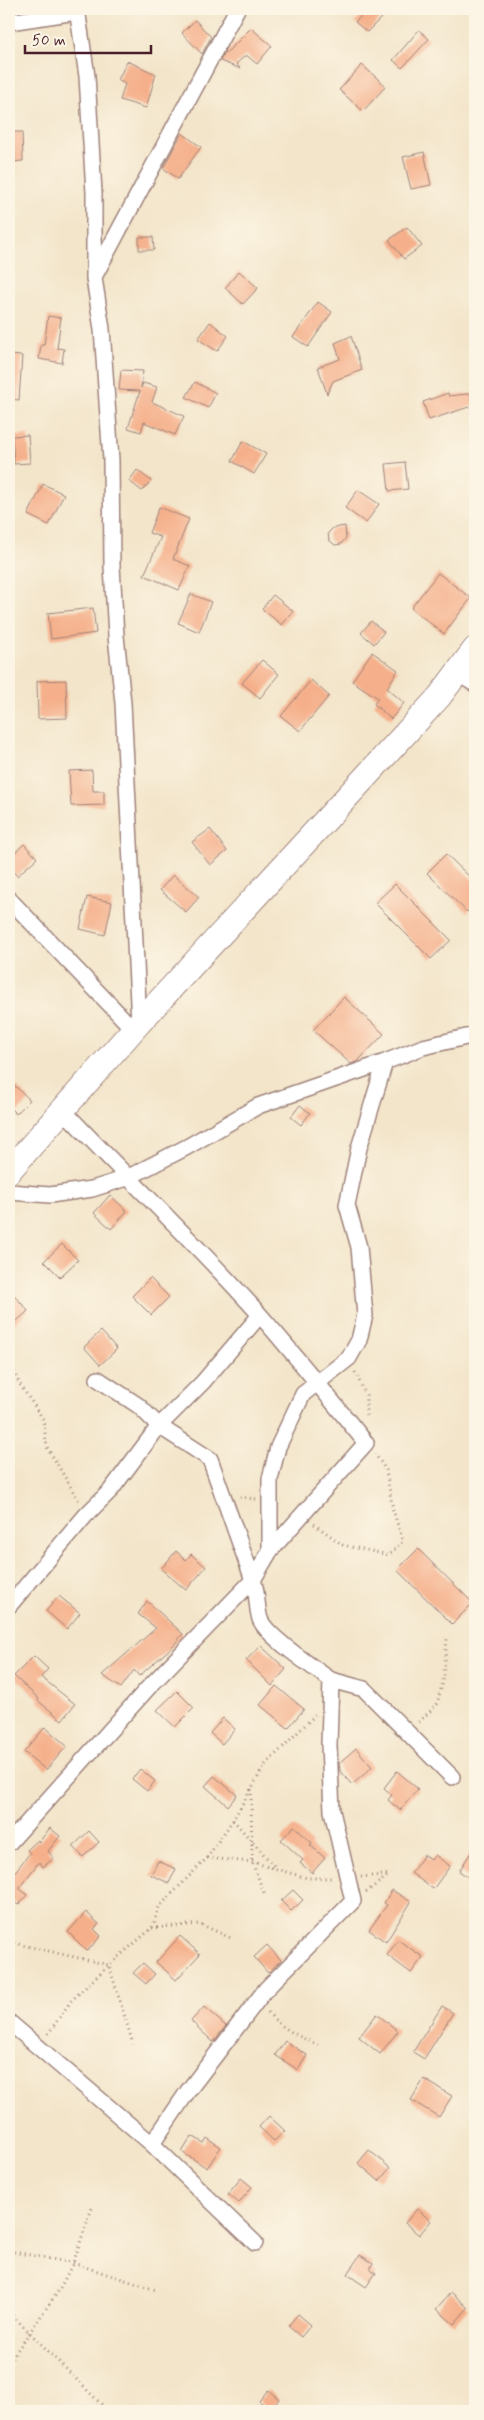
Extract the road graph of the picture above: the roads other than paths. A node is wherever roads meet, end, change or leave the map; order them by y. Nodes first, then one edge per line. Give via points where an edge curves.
1 (237, 9) edge
2 (76, 10) edge
3 (9, 22) edge
4 (94, 278) junction
5 (475, 649) edge
6 (466, 678) edge
7 (9, 899) edge
8 (137, 1026) junction
9 (475, 1035) edge
10 (385, 1062) junction
11 (63, 1110) junction
12 (9, 1171) edge
13 (127, 1178) junction
14 (9, 1192) edge
15 (260, 1315) junction
16 (98, 1379) dead end
17 (317, 1383) junction
18 (159, 1426) junction
19 (270, 1550) junction
20 (252, 1580) junction
21 (9, 1606) edge
22 (331, 1680) junction
23 (452, 1777) dead end
24 (9, 1843) edge
25 (9, 2022) edge
26 (152, 2144) junction
27 (254, 2243) dead end

1 - 4 street
2 - 3 street
2 - 4 street via 88,86 94,193
4 - 8 street via 102,329 111,460 112,566 123,703
5 - 6 main road
6 - 8 main road via 439,697
7 - 8 street
8 - 11 main road
9 - 10 street via 423,1047
10 - 13 street via 258,1106
10 - 17 street via 359,1148 347,1205 359,1247 365,1315 359,1340 349,1358
11 - 12 main road
11 - 13 street
13 - 14 street via 92,1189 50,1195
13 - 15 street via 192,1241
15 - 17 street
15 - 18 street via 203,1382
16 - 18 street via 139,1406
17 - 19 street via 303,1394 278,1447 270,1479
17 - 19 street via 366,1443
18 - 20 street via 210,1459
18 - 21 street via 111,1490
19 - 20 street
20 - 22 street via 257,1590 260,1620 274,1637
20 - 24 street via 148,1688
22 - 23 street via 364,1689
22 - 26 street via 332,1811 353,1901 266,1989
25 - 26 street
26 - 27 street

